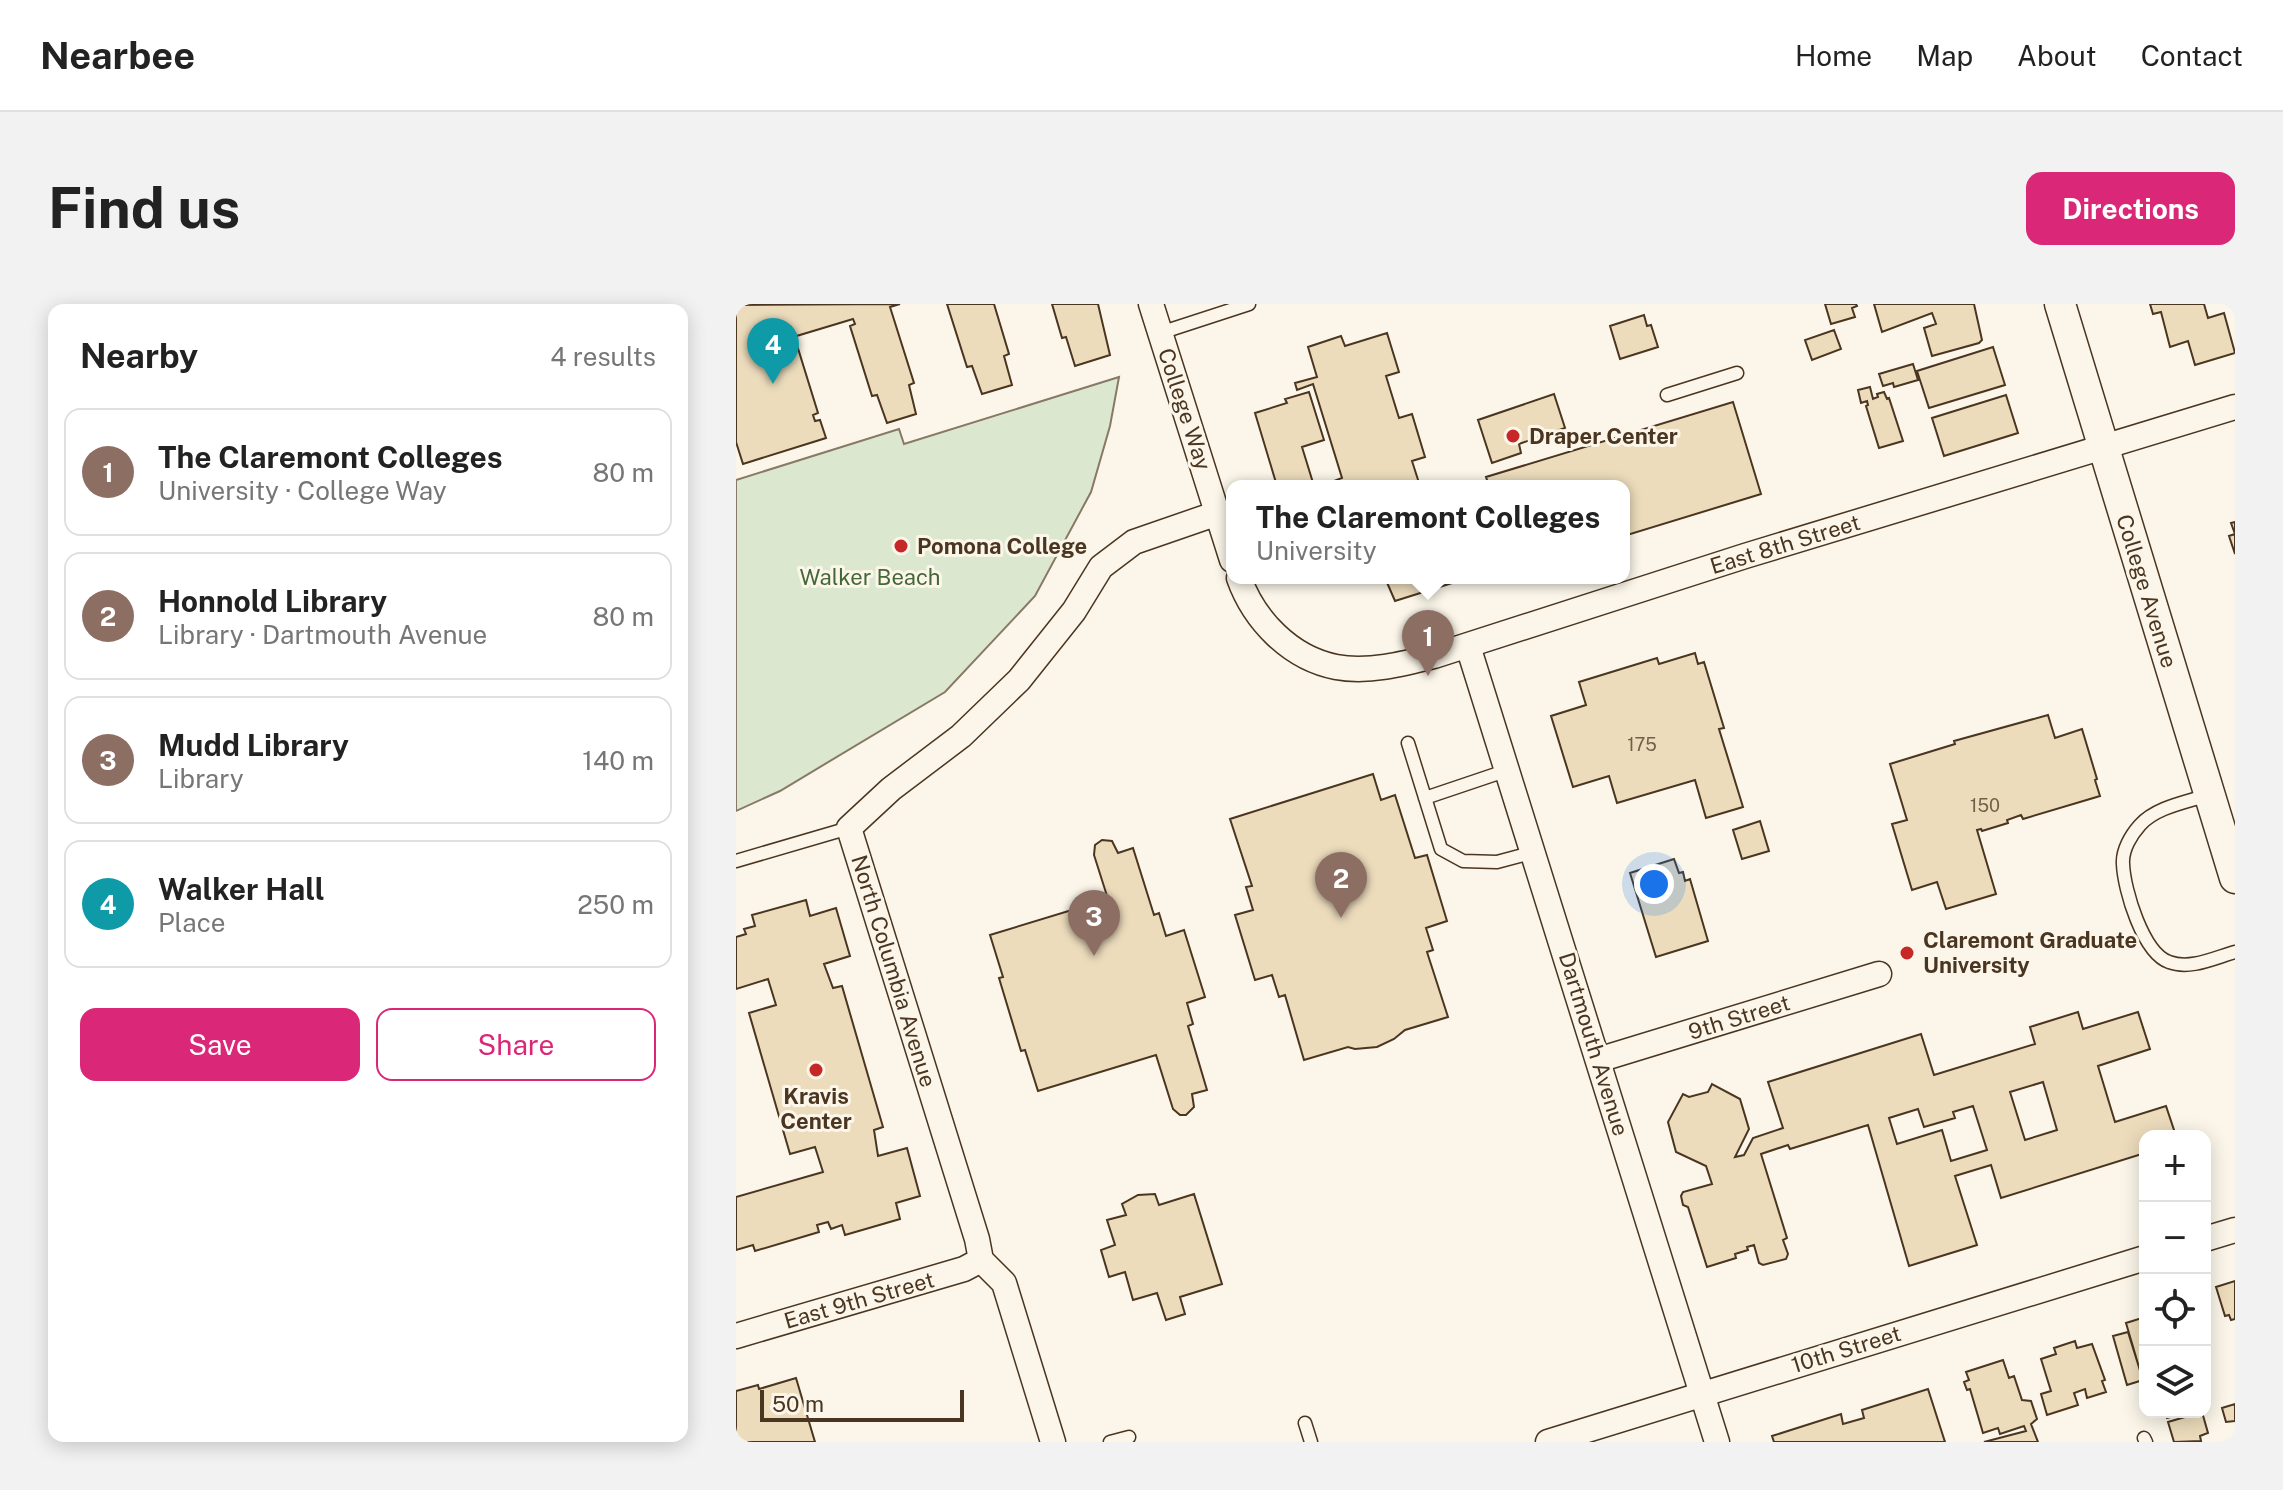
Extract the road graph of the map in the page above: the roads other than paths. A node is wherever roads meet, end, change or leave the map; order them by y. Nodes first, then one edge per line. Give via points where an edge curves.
1 (1151, 304) edge
2 (1249, 304) edge
3 (2060, 304) edge
4 (1160, 333) junction
5 (1737, 373) dead end
6 (1667, 395) dead end
7 (2235, 407) edge
8 (2104, 447) junction
9 (1218, 513) junction
10 (1226, 540) edge
11 (1241, 584) edge
12 (1468, 646) junction
13 (1408, 743) dead end
14 (1508, 770) junction
15 (2208, 795) junction
16 (1425, 798) junction
17 (849, 828) junction
18 (1534, 852) junction
19 (736, 861) edge
20 (2235, 875) edge
21 (2235, 952) edge
22 (1879, 974) dead end
23 (1598, 1060) junction
24 (2235, 1230) edge
25 (2211, 1237) edge
26 (981, 1260) junction
27 (2139, 1260) edge
28 (736, 1336) edge
29 (1702, 1392) junction
30 (1305, 1423) dead end
31 (1129, 1437) dead end
32 (1053, 1442) edge
33 (1110, 1442) edge
34 (1311, 1442) edge
35 (1548, 1442) edge
36 (1717, 1442) edge

1 - 4 street, College Way
2 - 4 lane
3 - 8 street, College Avenue
4 - 9 street, College Way
5 - 6 lane
7 - 8 street, East 8th Street
8 - 12 street, East 8th Street
8 - 15 street, College Avenue
9 - 10 street, College Way
9 - 17 street, North Columbia Avenue via 1134,542 1101,567 1019,680 961,736
11 - 12 street via 1267,627 1297,652 1336,667 1387,667
12 - 14 street, Dartmouth Avenue
13 - 16 lane
14 - 16 lane
14 - 18 street, Dartmouth Avenue
15 - 20 street, College Avenue
15 - 21 lane via 2162,810 2142,823 2122,861 2139,924 2159,958 2190,965
16 - 18 lane via 1441,849 1463,861 1497,862
17 - 19 lane
17 - 26 street, North Columbia Avenue
18 - 23 street, Dartmouth Avenue
22 - 23 street, 9th Street
23 - 29 street, Dartmouth Avenue
24 - 25 street
26 - 28 street, East 9th Street
26 - 32 street, North Columbia Avenue via 1004,1283
27 - 29 street, 10th Street
29 - 35 street, 10th Street
29 - 36 street, Dartmouth Avenue
30 - 34 lane
31 - 33 lane

